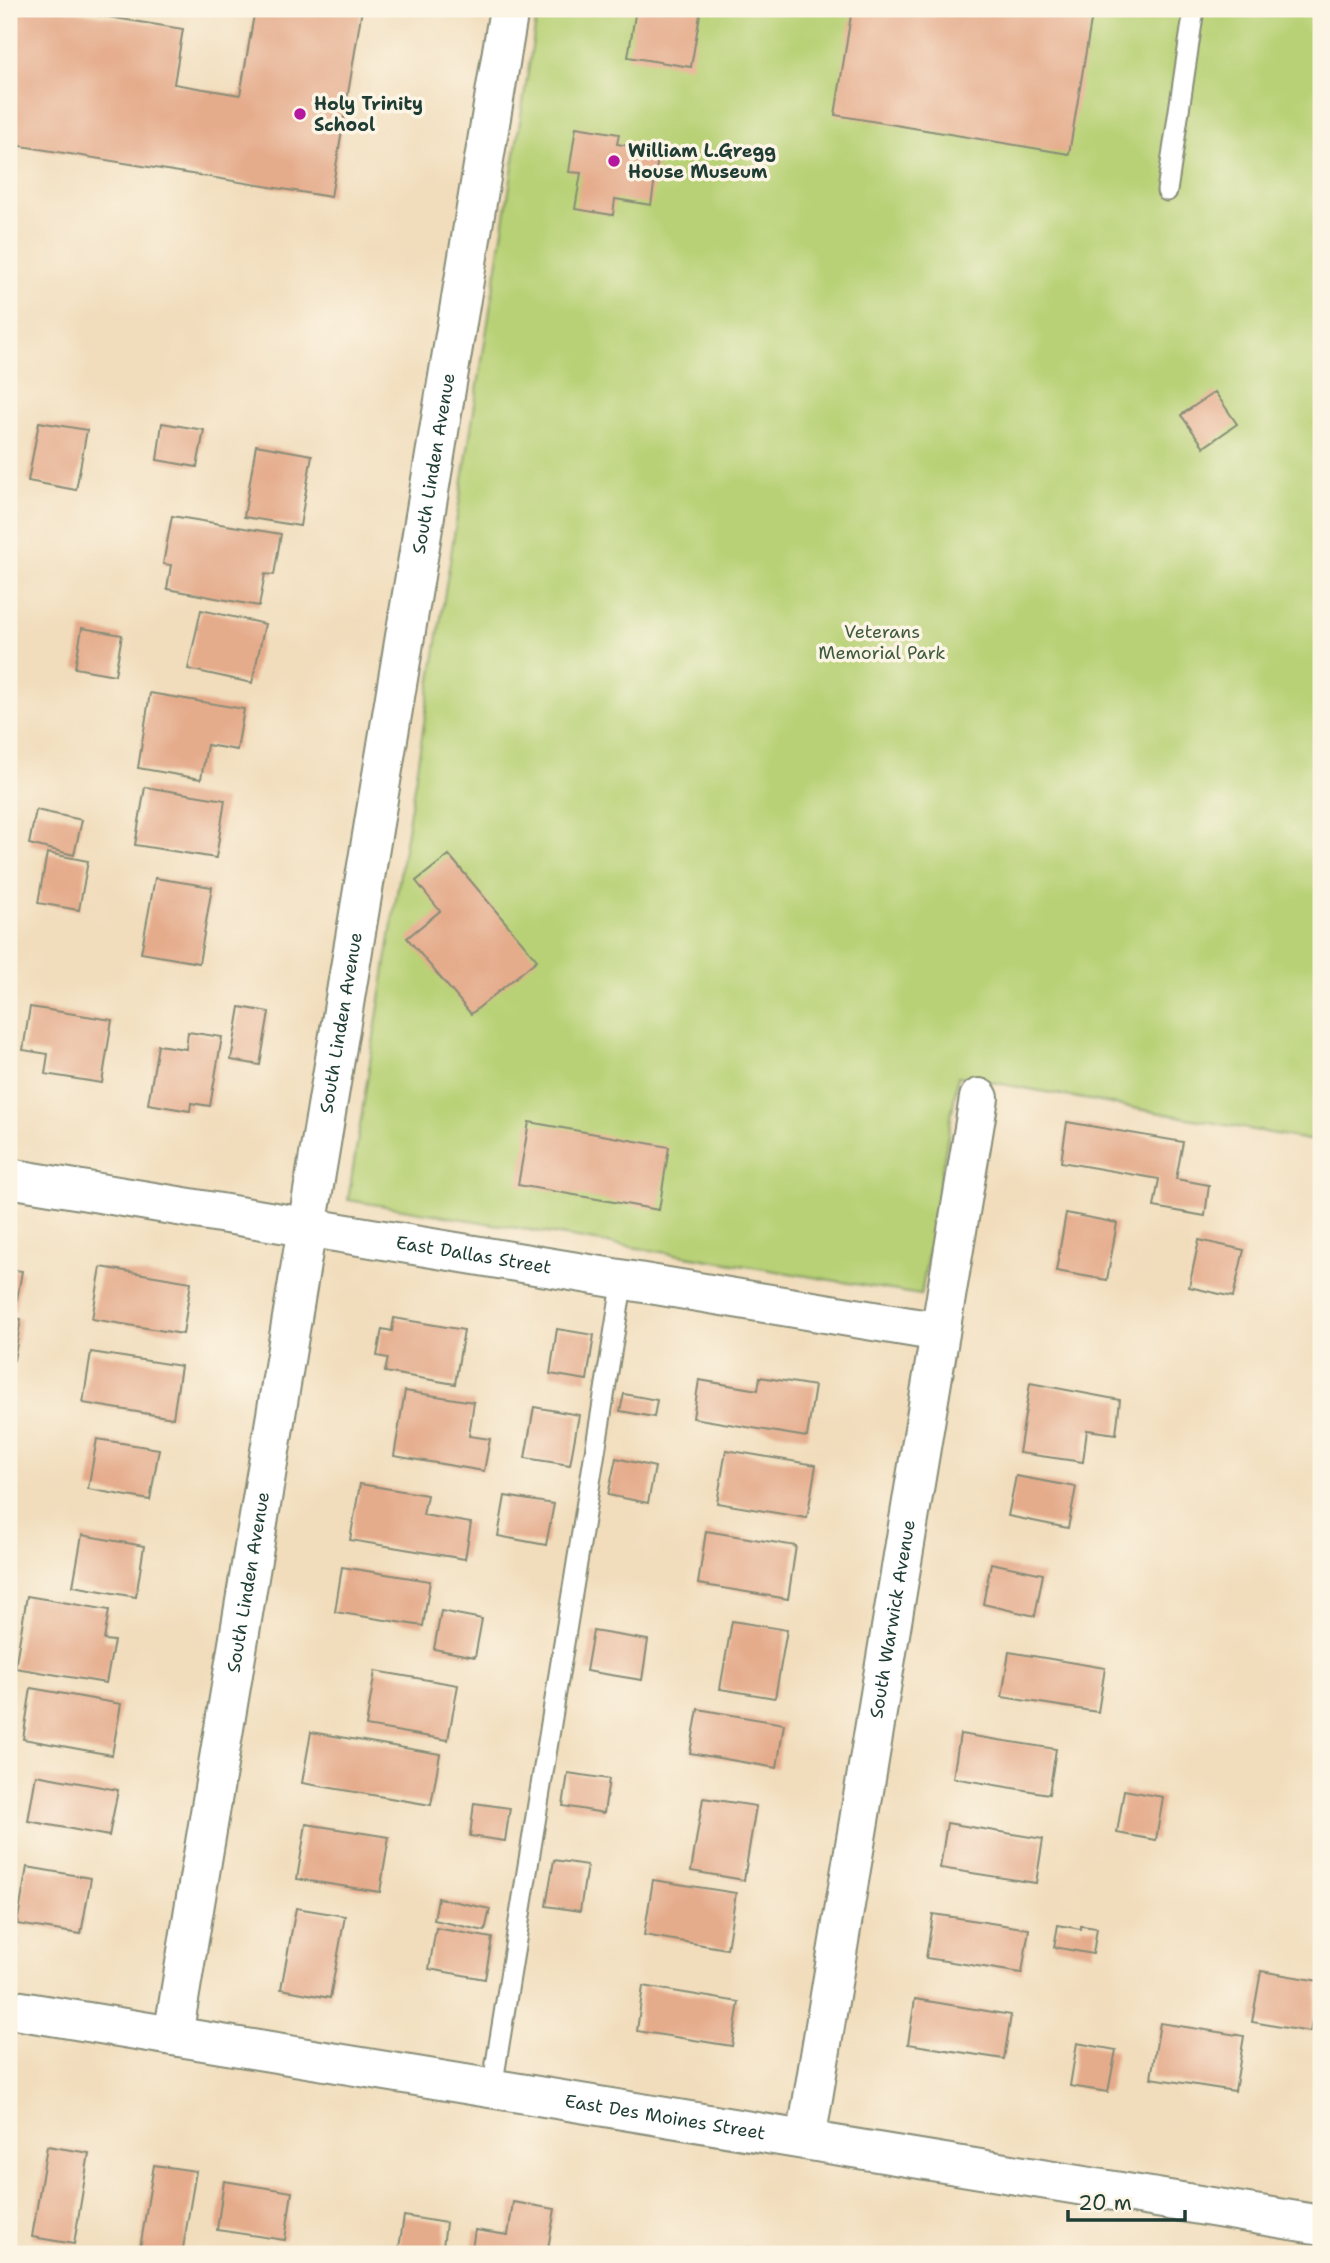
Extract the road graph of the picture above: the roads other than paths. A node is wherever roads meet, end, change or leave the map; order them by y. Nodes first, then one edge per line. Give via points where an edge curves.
1 (509, 9) edge
2 (1194, 9) edge
3 (1167, 191) dead end
4 (979, 1098) dead end
5 (9, 1178) edge
6 (307, 1227) junction
7 (624, 1279) junction
8 (940, 1332) junction
9 (9, 2008) edge
10 (173, 2036) junction
11 (492, 2088) junction
12 (806, 2140) junction
13 (1321, 2225) edge

1 - 6 street, South Linden Avenue
2 - 3 lane
4 - 8 street, South Warwick Avenue
5 - 6 street, East Dallas Street
6 - 7 street, East Dallas Street
6 - 10 street, South Linden Avenue
7 - 8 street, East Dallas Street
7 - 11 lane
8 - 12 street, South Warwick Avenue
9 - 10 street, East Des Moines Street
10 - 11 street, East Des Moines Street
11 - 12 street, East Des Moines Street
12 - 13 street, East Des Moines Street

